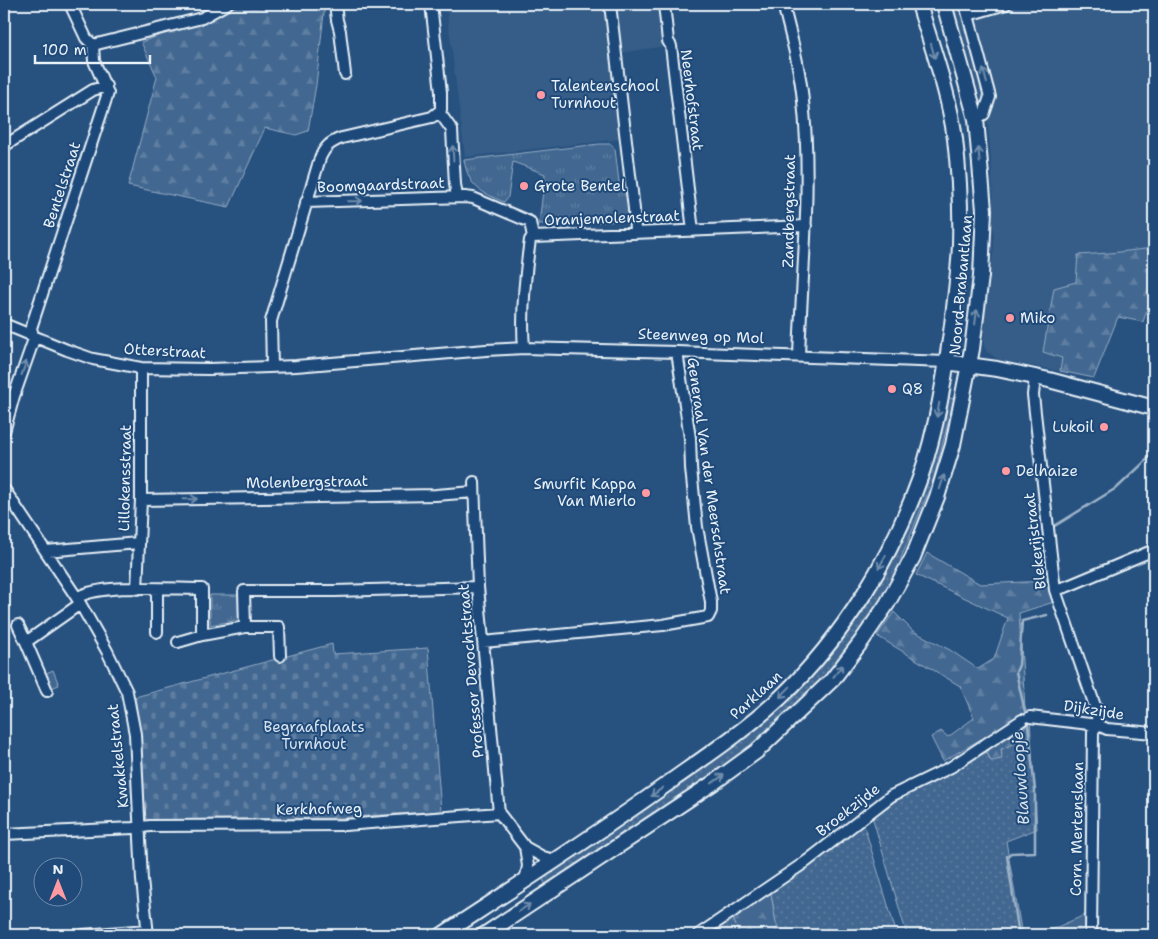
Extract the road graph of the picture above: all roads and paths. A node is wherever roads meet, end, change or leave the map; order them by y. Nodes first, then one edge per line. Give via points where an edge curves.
1 (70, 4) edge
2 (227, 4) edge
3 (335, 4) edge
4 (431, 4) edge
5 (610, 4) edge
6 (664, 4) edge
7 (783, 4) edge
8 (919, 4) edge
9 (944, 4) edge
10 (965, 4) edge
11 (1006, 4) edge
12 (968, 15) junction
13 (93, 46) junction
14 (345, 74) dead end
15 (106, 86) junction
16 (438, 114) junction
17 (976, 119) junction
18 (4, 146) edge
19 (458, 197) junction
20 (306, 202) junction
21 (806, 226) junction
22 (693, 231) junction
23 (635, 233) junction
24 (532, 237) junction
25 (4, 324) edge
26 (32, 335) junction
27 (524, 348) junction
28 (677, 352) junction
29 (799, 356) junction
30 (946, 362) junction
31 (969, 365) junction
32 (272, 367) junction
33 (141, 368) junction
34 (1035, 377) junction
35 (1154, 408) edge
36 (4, 432) edge
37 (474, 487) joint
38 (4, 489) edge
39 (141, 500) junction
40 (138, 543) junction
41 (1154, 550) edge
42 (46, 551) junction
43 (478, 587) junction
44 (137, 588) junction
45 (155, 588) junction
46 (1055, 590) junction
47 (78, 601) junction
48 (18, 625) dead end
49 (245, 627) junction
50 (157, 632) dead end
51 (202, 635) junction
52 (26, 642) junction
53 (178, 642) dead end
54 (483, 642) junction
55 (280, 656) dead end
56 (47, 691) dead end
57 (1026, 719) joint
58 (1098, 725) junction
59 (1154, 733) edge
60 (499, 814) junction
61 (140, 827) junction
62 (4, 834) edge
63 (525, 847) junction
64 (555, 860) junction
65 (525, 881) junction
66 (147, 933) edge
67 (83, 935) edge
68 (442, 935) edge
69 (484, 935) edge
70 (698, 935) edge
71 (1091, 935) edge

1 - 13 street
2 - 13 street via 202,18
3 - 14 street
4 - 16 street via 442,102
5 - 23 street
6 - 22 street, Neerhofstraat
7 - 21 street, Zandbergstraat via 798,66 805,120
8 -> 30 main road, Noord-Brabantlaan via 944,89 958,174 960,245
9 - 17 main road, Noord-Brabantlaan
10 - 12 street
11 - 12 street
17 -> 12 street via 984,114 990,97
13 - 15 street via 94,61
15 - 18 street via 93,90
15 - 26 street, Bentelstraat via 108,93 31,328
19 -> 16 street, Boomgaardstraat via 452,130
16 - 20 street, Boomgaardstraat via 334,140 326,146 320,158
31 -> 17 main road, Noord-Brabantlaan via 981,276 984,210
20 -> 19 street, Boomgaardstraat
19 - 24 street, Boomgaardstraat via 473,198 530,222
20 - 32 street, Boomgaardstraat via 271,322
21 - 22 street, Oranjemolenstraat
21 - 29 street, Zandbergstraat
22 - 23 street, Oranjemolenstraat
23 - 24 street, Oranjemolenstraat
24 - 27 street, Oranjemolenstraat via 526,273
25 - 26 street, Otterstraat
26 - 33 street, Otterstraat via 93,359
36 -> 26 street, Bentelstraat via 34,339
27 - 28 street, Steenweg op Mol
27 - 32 street, Steenweg op Mol
28 - 29 street, Steenweg op Mol
28 - 54 street, Generaal Van der Meerschstraat via 690,438 698,526 711,602 708,617 669,624
29 - 30 street, Steenweg op Mol
30 - 31 main road, Steenweg op Mol
30 -> 64 main road, Parklaan via 934,428 899,532 841,628 782,696 743,730
31 - 34 main road, Steenweg op Mol
69 -> 31 main road via 757,751 832,680 887,604 913,558 943,480
32 - 33 street, Otterstraat
33 - 39 street, Lillokensstraat
34 - 35 main road, Steenweg op Mol
34 - 46 street, Blekerijstraat via 1034,394
39 -> 37 street, Molenbergstraat via 436,495
37 - 43 street, Professor Devochtstraat
38 - 42 street, Kwakkelstraat
39 - 40 street, Lillokensstraat
40 - 42 street
40 - 44 street, Lillokensstraat
41 - 46 street
42 - 47 street, Kwakkelstraat
43 - 49 street via 244,591
43 - 54 street, Professor Devochtstraat
44 - 45 street
44 - 47 street via 100,589 83,593
45 - 50 street
45 - 51 street via 202,588
46 - 58 street, Blekerijstraat via 1096,709
47 - 52 street
47 - 61 street, Kwakkelstraat via 127,692 134,734
48 - 52 street
49 - 51 street
49 - 55 street via 279,627
51 - 53 street
52 - 56 street
54 - 60 street, Professor Devochtstraat
57 - 58 street, Dijkzijde
57 - 70 street, Broekzijde via 951,767 890,796 807,861
58 - 59 street, Dijkzijde via 1107,729
58 - 71 street, Corn. Mertenslaan via 1093,732
60 - 61 street, Kerkhofweg via 345,825
60 - 63 street
61 - 62 street, Kerkhofweg
61 - 66 street, Kwakkelstraat
63 - 64 street
63 - 65 street via 528,866
64 - 65 main road, Parklaan
65 - 68 main road, Parklaan
66 - 67 street

